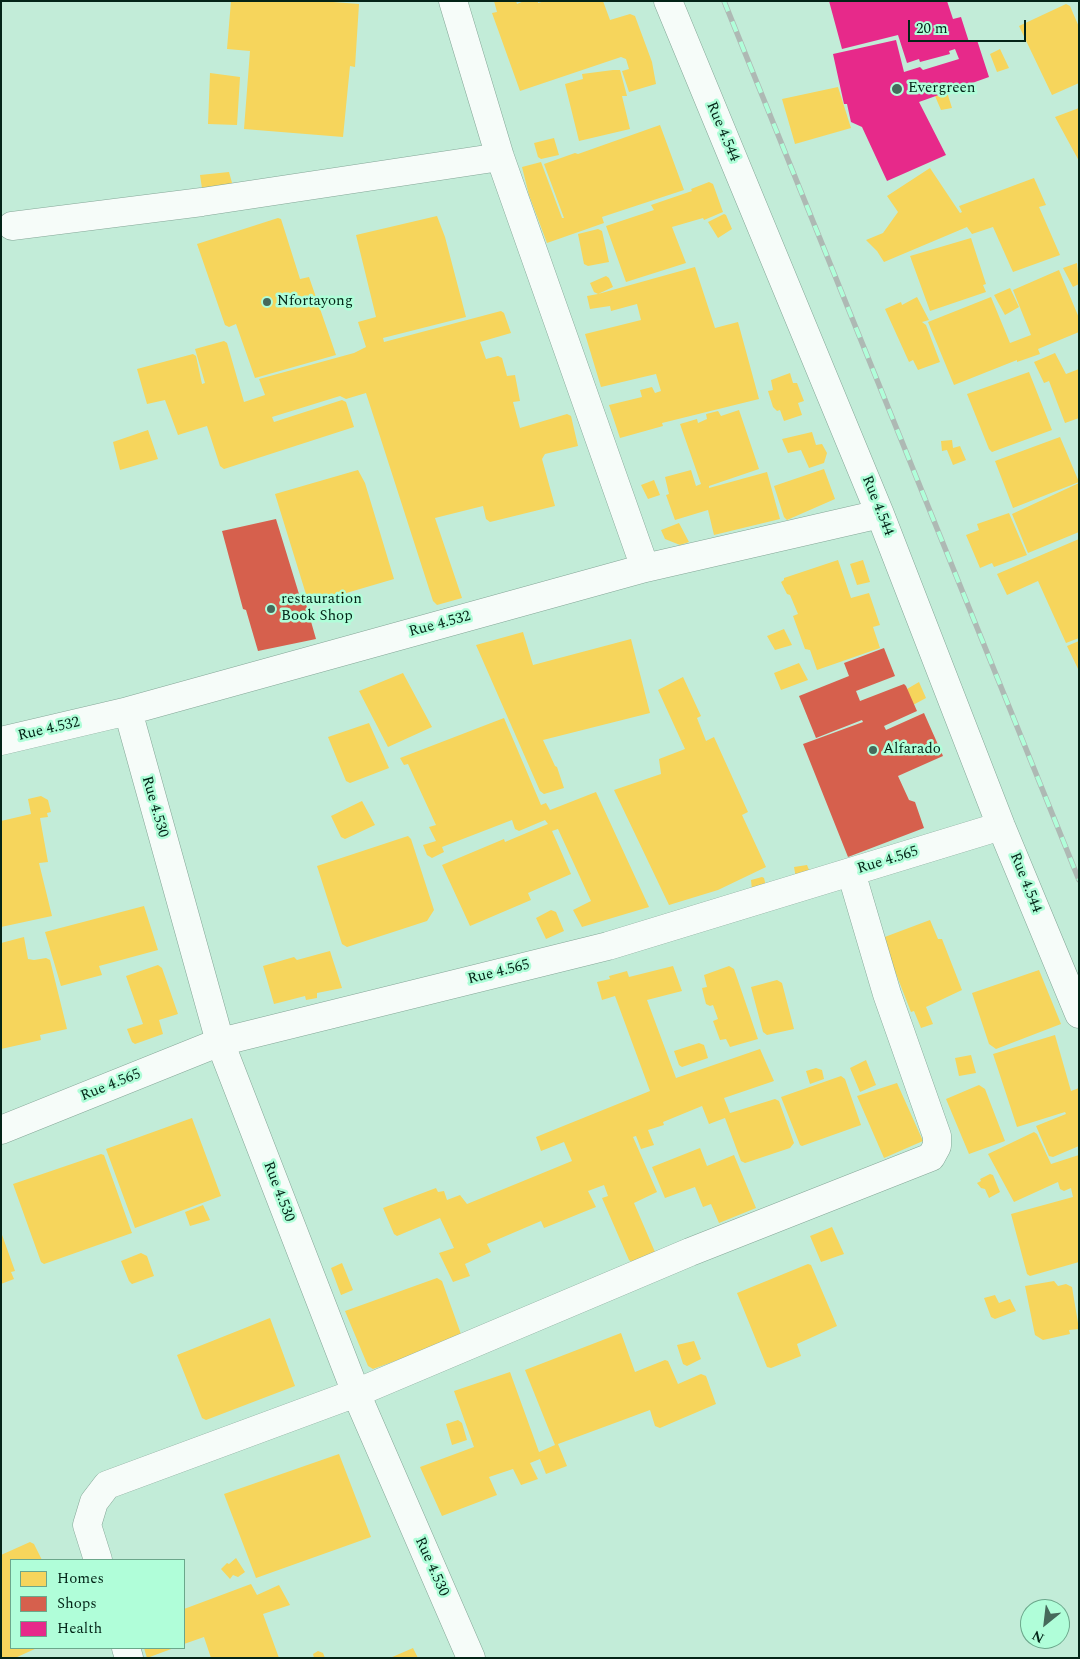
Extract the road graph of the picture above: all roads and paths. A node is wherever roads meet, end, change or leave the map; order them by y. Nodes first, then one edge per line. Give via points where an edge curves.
1 (453, 1) edge
2 (668, 1) edge
3 (500, 157) junction
4 (12, 226) dead end
5 (880, 514) junction
6 (645, 568) junction
7 (128, 711) junction
8 (1, 741) edge
9 (1001, 826) junction
10 (851, 872) junction
11 (1079, 1014) edge
12 (220, 1042) junction
13 (1, 1130) edge
14 (356, 1393) junction
15 (98, 1559) edge
16 (471, 1658) edge

1 - 3 street
2 - 5 street, Rue 4.544
3 - 4 street via 202,202
3 - 6 street
5 - 6 street, Rue 4.532
5 - 9 street, Rue 4.544
6 - 7 street, Rue 4.532
7 - 8 street, Rue 4.532
7 - 12 street, Rue 4.530
9 - 10 street, Rue 4.565
9 - 11 street, Rue 4.544
10 - 12 street, Rue 4.565 via 608,946
10 - 14 street via 887,994 937,1136 937,1146 931,1157 690,1252
12 - 13 street, Rue 4.565
12 - 14 street, Rue 4.530
14 - 15 street via 107,1485 94,1502 87,1526
14 - 16 street, Rue 4.530

